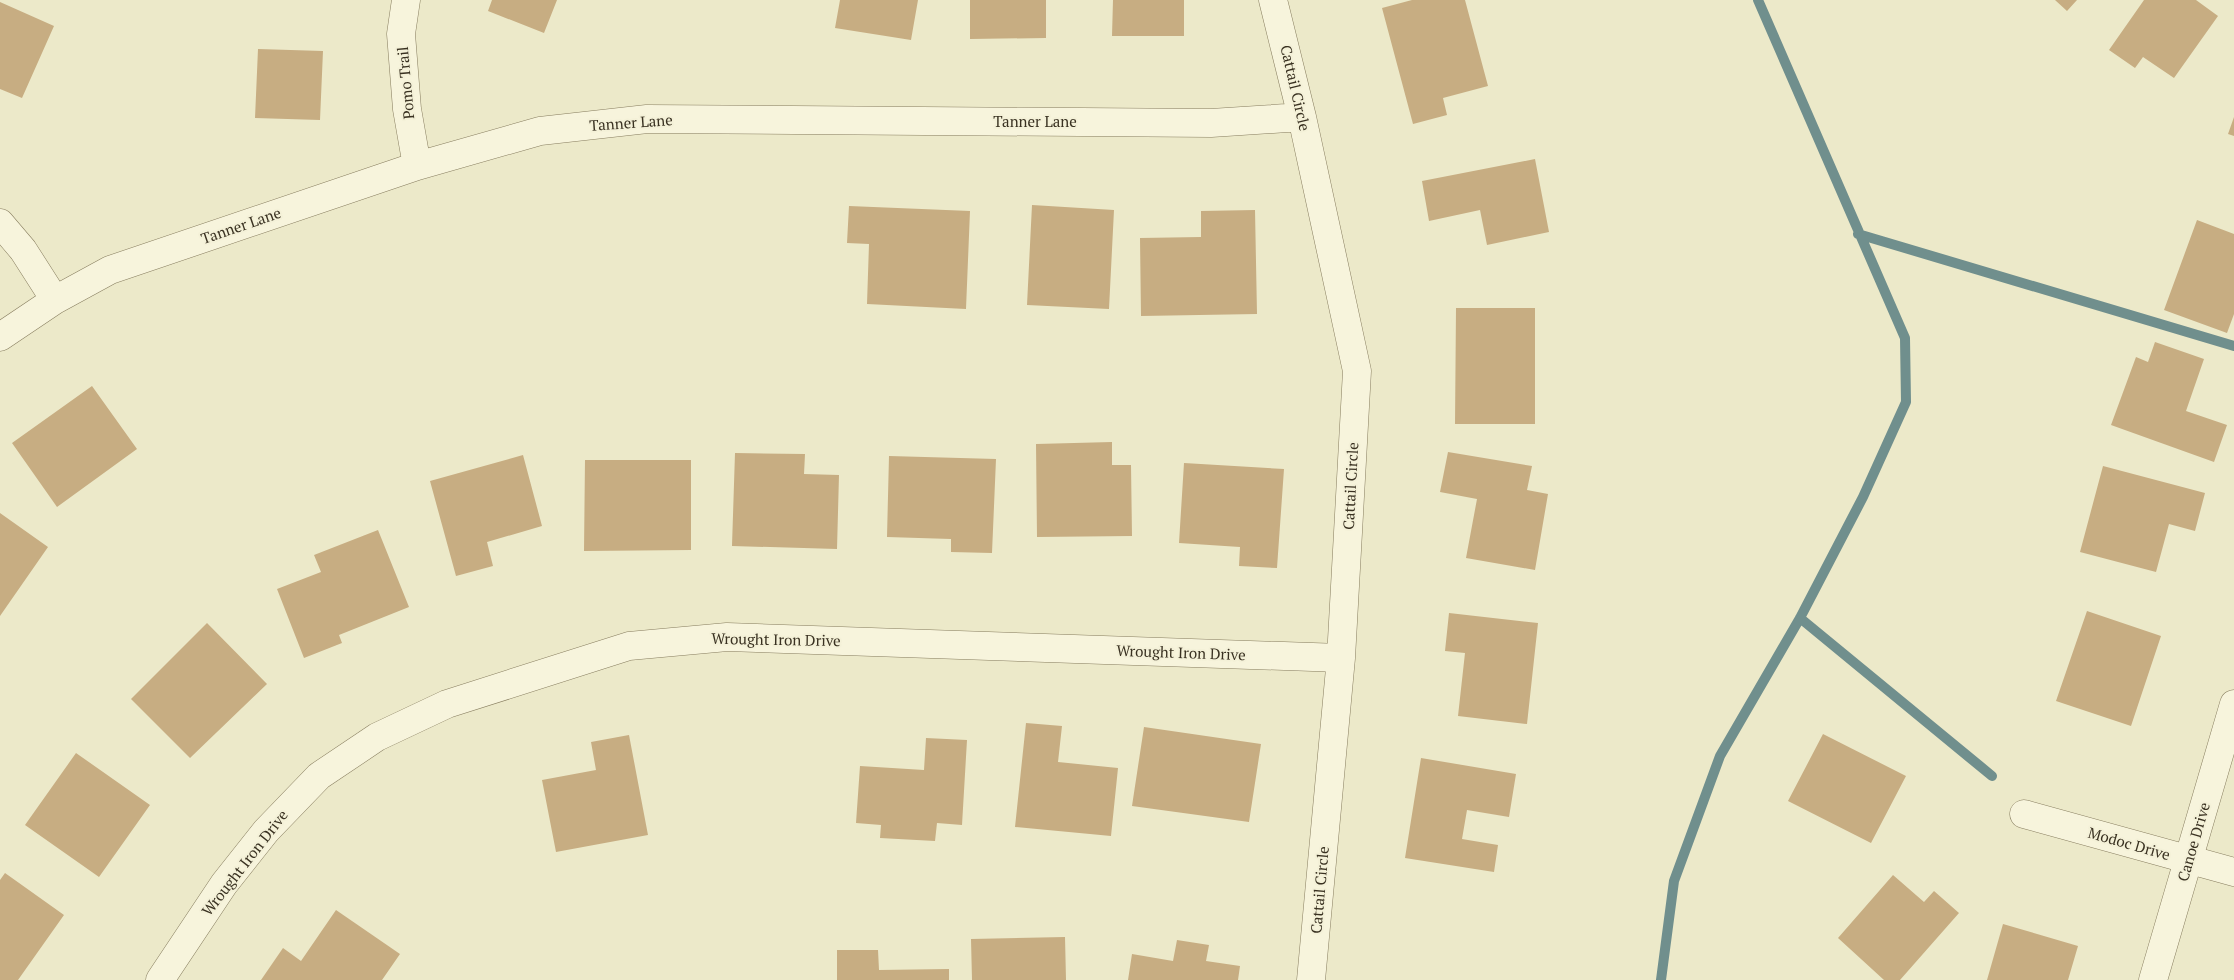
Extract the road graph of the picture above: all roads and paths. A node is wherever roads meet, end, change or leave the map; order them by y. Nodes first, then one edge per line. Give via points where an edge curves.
1 (406, 0) edge
2 (1273, 0) edge
3 (1302, 117) junction
4 (417, 166) junction
5 (0, 223) edge
6 (55, 300) junction
7 (0, 337) edge
8 (1341, 658) junction
9 (2234, 704) edge
10 (2024, 814) dead end
11 (2189, 861) junction
12 (2234, 872) edge
13 (160, 980) edge
14 (1311, 980) edge
15 (2153, 980) edge

1 - 4 street, Pomo Trail via 401,34 407,109
2 - 3 street, Cattail Circle
3 - 4 street, Tanner Lane via 1211,123 647,119 540,131
3 - 8 street, Cattail Circle via 1357,371
4 - 6 street, Tanner Lane via 110,270
5 - 6 street via 23,250
6 - 7 street, Tanner Lane
8 - 13 street, Wrought Iron Drive via 727,637 629,646 448,704 377,737 319,776 266,831 224,884
8 - 14 street, Cattail Circle
9 - 11 street, Canoe Drive
10 - 11 street, Modoc Drive
11 - 12 street, Modoc Drive
11 - 15 street, Canoe Drive

